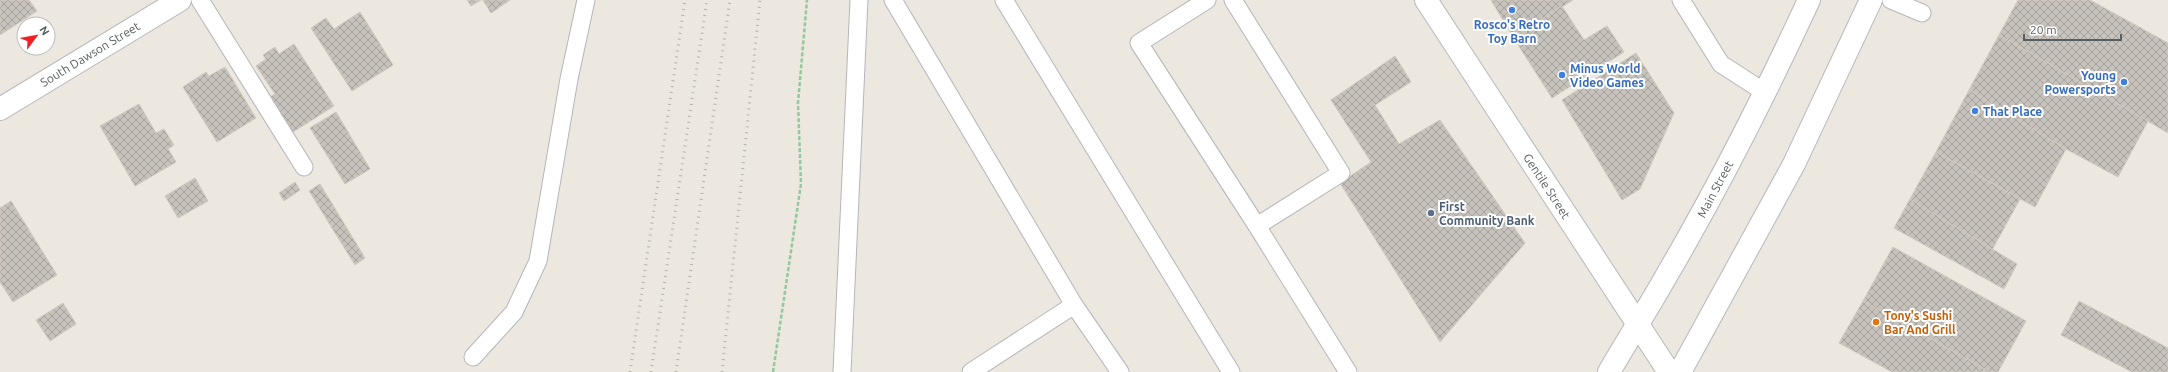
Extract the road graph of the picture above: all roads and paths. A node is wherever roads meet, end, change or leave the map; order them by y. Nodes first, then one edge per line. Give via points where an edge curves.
1 (180, 0) edge
2 (200, 0) edge
3 (586, 0) edge
4 (807, 0) edge
5 (859, 0) edge
6 (893, 0) edge
7 (1004, 0) edge
8 (1206, 0) edge
9 (1233, 0) edge
10 (1426, 0) edge
11 (1681, 0) edge
12 (1808, 0) edge
13 (1871, 0) edge
14 (1891, 0) edge
15 (1922, 13) dead end
16 (1766, 93) junction
17 (0, 109) edge
18 (304, 167) dead end
19 (1258, 226) junction
20 (1074, 306) junction
21 (1638, 324) junction
22 (473, 357) dead end
23 (773, 372) edge
24 (842, 372) edge
25 (971, 372) edge
26 (1120, 372) edge
27 (1231, 372) edge
28 (1348, 372) edge
29 (1609, 372) edge
30 (1669, 372) edge
31 (1680, 372) edge

1 - 17 main road, South Dawson Street
2 - 18 lane
3 - 22 lane via 538,261 514,312
4 - 23 path via 798,103 801,184
5 - 24 lane
6 - 20 lane
7 - 27 lane
8 - 19 lane via 1139,43
9 - 19 lane via 1341,173
10 - 21 main road, Gentile Street
11 - 16 lane via 1721,64
12 - 16 main road, Main Street
13 - 31 main road via 1794,164
14 - 15 lane
16 - 21 main road, Main Street via 1681,251
19 - 28 lane
20 - 25 lane
20 - 26 lane
21 - 29 main road, Main Street
21 - 30 main road, Gentile Street

